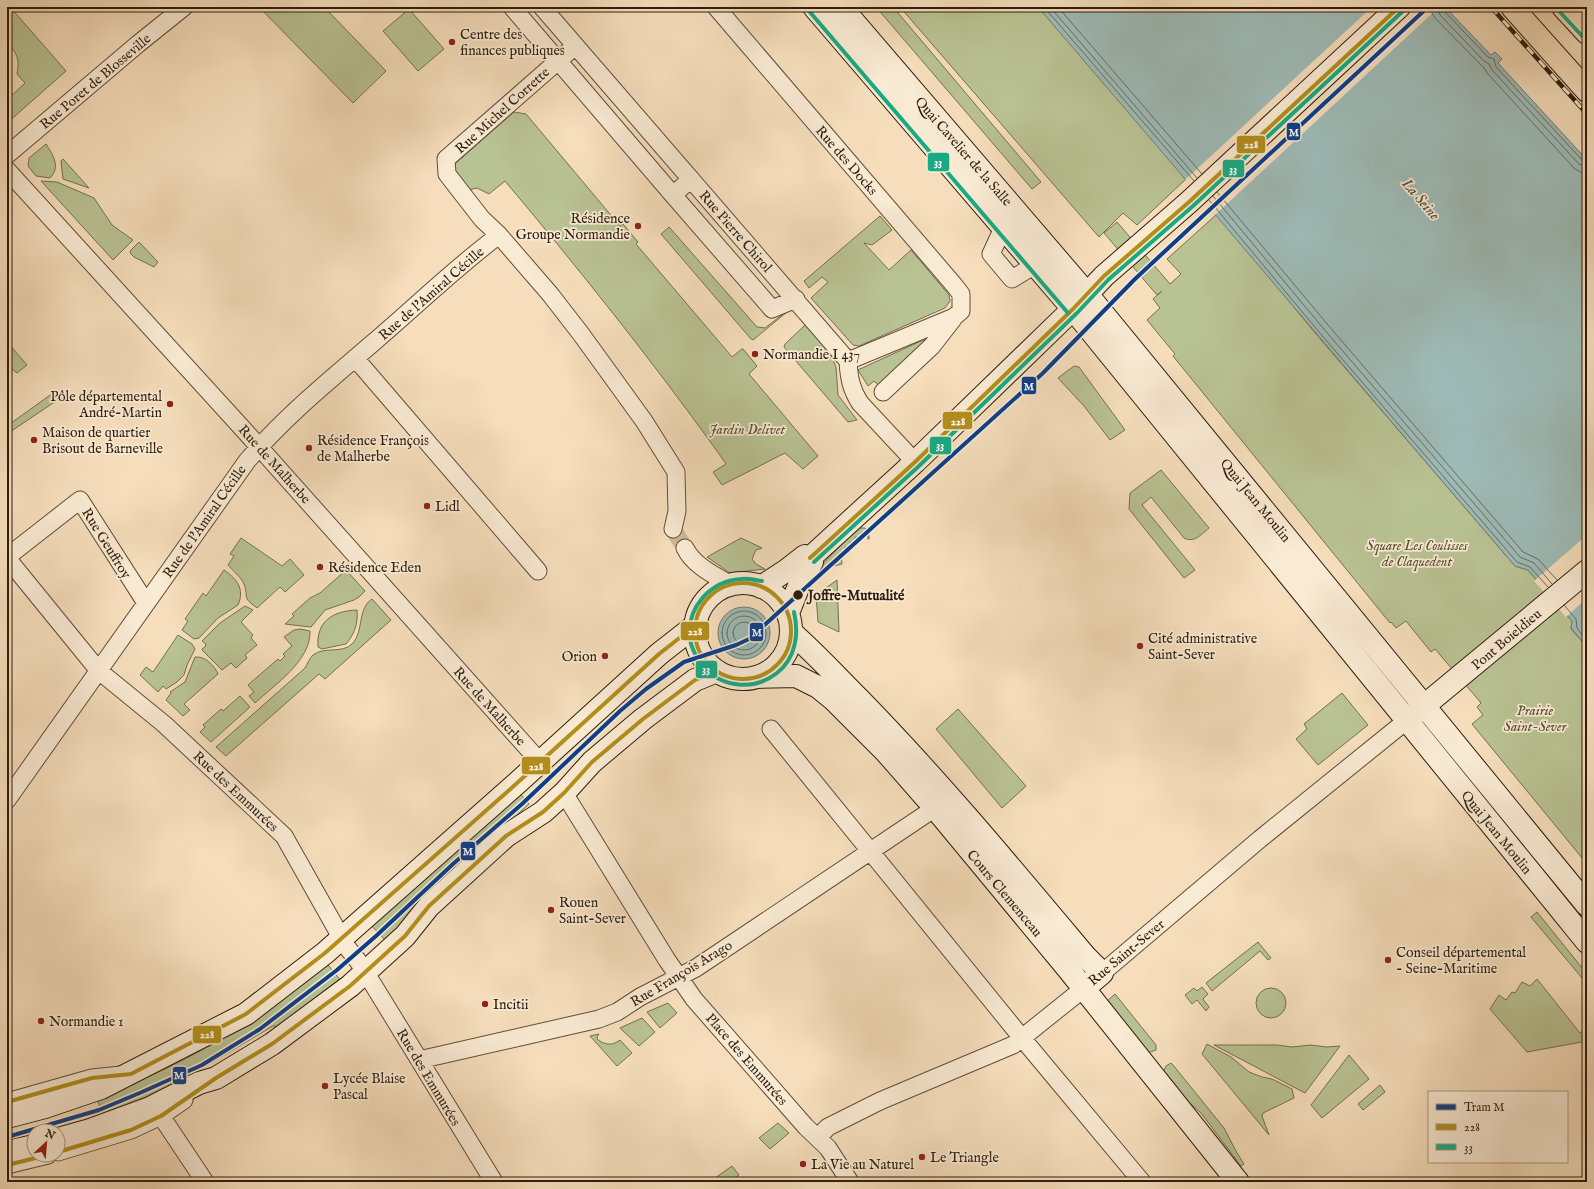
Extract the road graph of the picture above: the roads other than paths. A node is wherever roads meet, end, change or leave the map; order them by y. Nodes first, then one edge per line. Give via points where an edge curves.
1 (184, 7) edge
2 (512, 7) edge
3 (542, 7) edge
4 (716, 7) edge
5 (814, 7) edge
6 (841, 7) edge
7 (1399, 7) edge
8 (1512, 7) edge
9 (575, 46) junction
10 (558, 61) junction
11 (1587, 91) edge
12 (7, 155) edge
13 (7, 170) edge
14 (692, 179) junction
15 (673, 195) junction
16 (499, 235) junction
17 (796, 299) junction
18 (1080, 302) junction
19 (954, 317) junction
20 (355, 358) junction
21 (848, 361) junction
22 (883, 392) dead end
23 (259, 446) junction
24 (915, 462) junction
25 (673, 529) tunnel mouth
26 (687, 552) tunnel mouth
27 (7, 558) edge
28 (810, 558) junction
29 (538, 571) dead end
30 (1587, 571) edge
31 (731, 585) junction
32 (761, 587) junction
33 (146, 603) junction
34 (789, 623) junction
35 (696, 625) junction
36 (99, 671) junction
37 (717, 671) junction
38 (756, 677) junction
39 (1424, 707) junction
40 (1406, 721) junction
41 (771, 729) dead end
42 (540, 762) junction
43 (1493, 791) junction
44 (564, 793) junction
45 (7, 800) edge
46 (1476, 806) junction
47 (935, 808) junction
48 (871, 851) junction
49 (1587, 905) edge
50 (341, 938) junction
51 (1587, 942) edge
52 (364, 972) junction
53 (1102, 974) junction
54 (679, 978) junction
55 (1083, 989) junction
56 (1022, 1038) junction
57 (419, 1060) junction
58 (131, 1074) junction
59 (216, 1078) junction
60 (7, 1102) edge
61 (161, 1116) junction
62 (7, 1117) edge
63 (66, 1137) edge
64 (818, 1137) junction
65 (26, 1148) edge
66 (66, 1150) edge
67 (7, 1152) edge
68 (26, 1160) edge
69 (7, 1165) edge
70 (205, 1182) edge
71 (494, 1182) edge
72 (850, 1182) edge
73 (1142, 1182) edge
74 (1238, 1182) edge

1 - 12 street, Rue Poret de Blosseville
2 - 10 street
3 - 9 street, Rue Pierre Chirol
4 - 19 street, Rue des Docks via 954,284 961,294 960,311
5 - 18 street, Quai Cavelier de la Salle via 1035,265
6 - 18 street, Quai Cavelier de la Salle
7 - 18 street via 1194,197 1104,276
8 - 11 main road
9 - 10 street, Rue Michel Corrette
9 - 14 street, Rue Pierre Chirol
10 - 15 street
10 - 16 street, Rue Michel Corrette via 446,160 447,174 482,219
13 - 23 street, Rue de Malherbe
14 - 15 street
14 - 17 street, Rue Pierre Chirol
15 - 17 street via 772,309
16 - 20 street, Rue de l'Amiral Cécille
16 - 25 street via 581,334 644,421 676,472 677,511
17 - 21 street, Rue Pierre Chirol
18 - 24 street
18 - 39 street, Quai Jean Moulin
18 - 40 street, Quai Jean Moulin
19 - 21 street
19 - 22 street, Rue des Docks via 932,346
20 - 23 street, Rue de l'Amiral Cécille
20 - 29 street
21 - 24 street via 849,380 860,403
23 - 33 street, Rue de l'Amiral Cécille
23 - 42 street, Rue de Malherbe
24 - 28 street
26 - 31 street via 706,570
27 - 33 street, Rue Geuffroy via 80,500
27 - 36 street, Rue des Emmurées
28 - 32 street via 805,556
28 - 34 street via 812,562 802,578
30 - 39 street, Pont Boieldieu
31 - 32 street via 746,583
31 - 35 street via 707,600 700,610
32 - 34 street via 776,596
33 - 36 street, Rue de l'Amiral Cécille
34 - 38 street via 788,647 781,661
34 - 53 street, Cours Clemenceau via 813,652 924,767
35 - 37 street via 698,648 706,661
35 - 42 street via 659,654
36 - 45 street, Rue de l'Amiral Cécille
36 - 50 street, Rue des Emmurées via 164,724 284,836
37 - 38 street via 733,678
37 - 44 street via 695,680 642,719 592,762
38 - 47 street, Cours Clemenceau via 796,676 818,687 858,724
39 - 40 street
39 - 43 street, Quai Jean Moulin
40 - 46 street, Quai Jean Moulin
40 - 53 street, Rue Saint-Sever via 1260,839
41 - 48 street
42 - 50 street
43 - 46 street
43 - 49 street, Quai Jean Moulin
44 - 52 street via 542,812 506,836 429,906 390,951
44 - 54 street, Place des Emmurées
46 - 51 street, Quai Jean Moulin
47 - 48 street, Rue François Arago
47 - 55 street, Cours Clemenceau
48 - 54 street, Rue François Arago
48 - 56 street
50 - 52 street, Rue des Emmurées
50 - 58 street via 246,1014
52 - 57 street, Rue des Emmurées
52 - 59 street via 350,986 272,1044
53 - 55 street, Rue Saint-Sever
54 - 57 street, Rue François Arago via 599,1019
54 - 64 street, Place des Emmurées via 694,999 806,1127
55 - 56 street, Rue Saint-Sever
55 - 74 street, Cours Clemenceau
56 - 64 street, Rue Saint-Sever via 1013,1045 848,1116 828,1127
56 - 73 street
57 - 71 street, Rue des Emmurées
58 - 60 street via 92,1078
58 - 62 street via 102,1088
59 - 61 street
59 - 63 street via 199,1083 150,1108
61 - 66 street via 131,1130
61 - 70 street
64 - 72 street, Place des Emmurées
65 - 67 street
68 - 69 street

